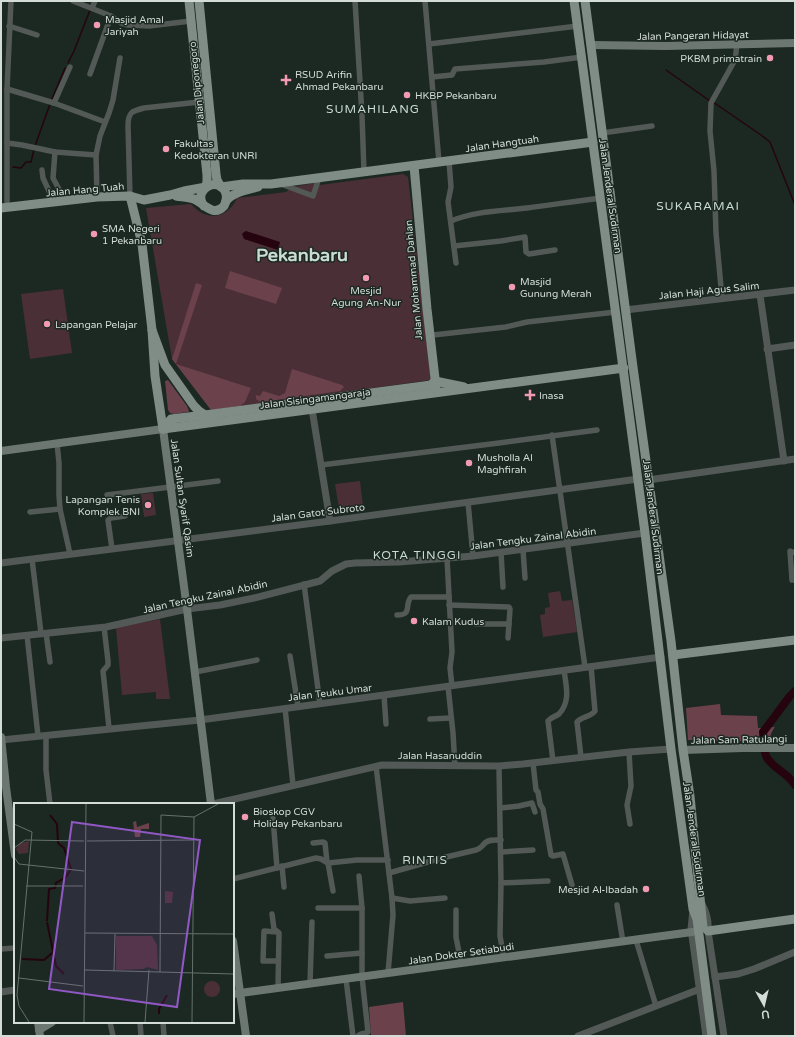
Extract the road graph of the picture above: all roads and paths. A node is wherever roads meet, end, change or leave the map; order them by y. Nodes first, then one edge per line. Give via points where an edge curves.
1 (11, 1) edge
2 (73, 1) edge
3 (95, 1) edge
4 (189, 1) edge
5 (199, 1) edge
6 (355, 1) edge
7 (425, 1) edge
8 (574, 1) edge
9 (585, 1) edge
10 (91, 8) junction
11 (112, 16) junction
12 (191, 21) junction
13 (9, 26) junction
14 (578, 26) junction
15 (37, 35) dead end
16 (795, 43) edge
17 (429, 44) junction
18 (737, 44) junction
19 (591, 46) junction
20 (582, 57) junction
21 (120, 58) dead end
22 (70, 67) dead end
23 (90, 74) dead end
24 (432, 77) junction
25 (7, 89) junction
26 (199, 102) junction
27 (54, 103) junction
28 (4, 115) edge
29 (105, 122) junction
30 (652, 126) dead end
31 (602, 133) junction
32 (593, 142) junction
33 (7, 143) junction
34 (55, 152) junction
35 (96, 155) junction
36 (444, 162) junction
37 (414, 166) junction
38 (42, 170) dead end
39 (364, 172) junction
40 (319, 178) junction
41 (274, 183) junction
42 (221, 186) junction
43 (206, 187) junction
44 (130, 196) junction
45 (170, 196) junction
46 (98, 197) junction
47 (601, 198) junction
48 (63, 201) junction
49 (226, 201) junction
50 (54, 202) junction
51 (204, 206) junction
52 (4, 208) edge
53 (451, 221) junction
54 (454, 246) junction
55 (555, 250) dead end
56 (456, 263) dead end
57 (795, 290) edge
58 (760, 295) junction
59 (722, 298) junction
60 (626, 310) junction
61 (616, 312) junction
62 (152, 330) junction
63 (429, 334) junction
64 (795, 345) edge
65 (767, 349) junction
66 (624, 368) junction
67 (435, 381) junction
68 (471, 388) junction
69 (436, 393) junction
70 (298, 403) junction
71 (312, 409) junction
72 (205, 415) junction
73 (163, 429) junction
74 (597, 430) dead end
75 (552, 435) junction
76 (57, 443) junction
77 (1, 451) edge
78 (795, 459) edge
79 (784, 461) junction
80 (321, 465) junction
81 (638, 479) junction
82 (218, 480) dead end
83 (648, 480) junction
84 (170, 487) junction
85 (561, 489) junction
86 (107, 495) dead end
87 (468, 502) junction
88 (60, 509) junction
89 (30, 512) dead end
90 (125, 516) dead end
91 (330, 521) junction
92 (645, 533) junction
93 (177, 540) junction
94 (568, 544) junction
95 (112, 549) junction
96 (523, 550) junction
97 (501, 552) junction
98 (795, 553) edge
99 (70, 554) junction
100 (474, 556) junction
101 (447, 558) junction
102 (32, 559) junction
103 (1, 563) edge
104 (526, 578) dead end
105 (795, 580) edge
106 (304, 584) junction
107 (503, 587) dead end
108 (449, 597) junction
109 (449, 605) junction
110 (187, 609) junction
111 (397, 616) dead end
112 (476, 624) dead end
113 (509, 624) junction
114 (104, 628) junction
115 (43, 633) junction
116 (27, 635) junction
117 (1, 638) edge
118 (508, 638) dead end
119 (795, 640) edge
120 (671, 641) junction
121 (659, 643) junction
122 (290, 656) dead end
123 (673, 659) junction
124 (257, 660) dead end
125 (661, 660) junction
126 (50, 662) dead end
127 (588, 667) junction
128 (564, 670) junction
129 (195, 672) junction
130 (450, 686) junction
131 (384, 695) junction
132 (320, 704) junction
133 (298, 706) junction
134 (285, 708) junction
135 (451, 718) junction
136 (430, 719) dead end
137 (200, 720) junction
138 (386, 724) dead end
139 (109, 728) junction
140 (1, 736) edge
141 (42, 736) junction
142 (1, 740) edge
143 (795, 748) edge
144 (671, 749) junction
145 (683, 750) junction
146 (629, 752) junction
147 (581, 757) junction
148 (553, 761) junction
149 (533, 763) junction
150 (376, 766) junction
151 (455, 766) junction
152 (499, 766) junction
153 (293, 785) junction
154 (4, 787) edge
155 (50, 803) edge
156 (212, 803) edge
157 (216, 803) edge
158 (500, 808) junction
159 (535, 812) dead end
160 (273, 818) dead end
161 (630, 824) dead end
162 (14, 840) edge
163 (501, 840) junction
164 (313, 843) dead end
165 (533, 850) dead end
166 (501, 852) junction
167 (388, 860) junction
168 (328, 863) junction
169 (279, 867) junction
170 (389, 873) junction
171 (359, 876) dead end
172 (234, 878) edge
173 (548, 881) dead end
174 (501, 884) junction
175 (572, 885) dead end
176 (284, 887) dead end
177 (333, 891) dead end
178 (392, 898) junction
179 (445, 898) dead end
180 (702, 904) junction
181 (616, 905) dead end
182 (318, 908) dead end
183 (362, 908) junction
184 (693, 908) junction
185 (456, 910) dead end
186 (272, 914) dead end
187 (795, 919) edge
188 (700, 921) junction
189 (312, 922) dead end
190 (708, 931) junction
191 (278, 932) junction
192 (692, 932) junction
193 (636, 940) junction
194 (623, 942) junction
195 (14, 948) edge
196 (1, 949) edge
197 (362, 952) junction
198 (795, 952) edge
199 (234, 954) edge
200 (327, 956) dead end
201 (504, 958) junction
202 (278, 961) junction
203 (461, 964) junction
204 (388, 973) junction
205 (362, 977) junction
206 (715, 977) junction
207 (346, 979) junction
208 (310, 984) junction
209 (278, 988) junction
210 (700, 989) junction
211 (14, 990) edge
212 (1, 992) edge
213 (237, 994) edge
214 (656, 1006) junction
215 (50, 1023) edge
216 (110, 1023) edge
217 (140, 1023) edge
218 (163, 1023) edge
219 (39, 1029) edge
220 (113, 1036) edge
221 (141, 1036) edge
222 (164, 1036) edge
223 (246, 1036) edge
224 (353, 1036) edge
225 (358, 1036) edge
226 (578, 1036) edge
227 (706, 1036) edge
228 (712, 1036) edge
229 (717, 1036) edge
230 (724, 1036) edge

1 - 13 street
2 - 10 street
3 - 10 street
4 - 12 main road, Jalan Diponegoro
5 - 42 main road, Jalan Diponegoro via 216,174
6 - 39 street
7 - 17 street
8 - 14 main road, Jalan Jenderal Sudirman
9 - 19 main road, Jalan Jenderal Sudirman
10 - 11 street
11 - 12 street via 121,22 137,26
11 - 23 street
12 - 26 main road, Jalan Diponegoro
13 - 15 street
13 - 25 street
14 - 17 street
14 - 20 main road, Jalan Jenderal Sudirman
16 - 18 main road, Jalan Pangeran Hidayat
17 - 24 street
18 - 19 main road, Jalan Pangeran Hidayat
18 - 59 street via 735,60 711,103 710,131
19 - 31 main road, Jalan Jenderal Sudirman
20 - 24 street via 455,69 452,75
20 - 32 main road, Jalan Jenderal Sudirman
21 - 29 street via 113,100
22 - 27 street
24 - 36 street
25 - 27 street
25 - 28 street
26 - 43 main road, Jalan Diponegoro
26 - 44 street via 144,108 131,112 128,117
27 - 29 street
28 - 33 street
29 - 35 street
30 - 31 street
31 - 60 main road, Jalan Jenderal Sudirman
32 - 36 main road, Jalan Hangtuah
32 - 47 main road, Jalan Jenderal Sudirman
33 - 34 street
33 - 52 street
34 - 35 street
34 - 48 street via 53,178
35 - 46 street
36 - 37 main road, Jalan Hangtuah
36 - 53 street via 451,189 448,198
37 - 39 main road
37 - 63 main road, Jalan Mohammad Dahlan
38 - 50 street
39 - 40 main road
40 - 41 main road
40 - 41 street via 313,196
41 - 42 main road
41 - 49 main road via 246,190
42 - 43 main road
42 - 49 main road
43 - 45 main road, Jalan Hang Tuah
43 - 51 main road via 201,196
44 - 45 main road, Jalan Hang Tuah via 144,200
44 - 46 main road, Jalan Hang Tuah
44 - 62 main road, Jalan Sultan Syarif Qasim via 142,244
45 - 51 main road, Jalan Hang Tuah via 194,199
46 - 48 main road, Jalan Hang Tuah
47 - 53 street via 476,213
47 - 61 main road, Jalan Jenderal Sudirman
48 - 50 main road, Jalan Hang Tuah
49 - 51 main road via 217,210
50 - 52 main road, Jalan Hang Tuah
53 - 54 street
54 - 55 street via 524,237 526,252 529,254
54 - 56 street
57 - 58 street, Jalan Haji Agus Salim
58 - 59 street, Jalan Haji Agus Salim
58 - 65 street
59 - 60 street, Jalan Haji Agus Salim
60 - 83 main road, Jalan Jenderal Sudirman
61 - 63 street via 527,322 506,327
61 - 66 main road, Jalan Jenderal Sudirman
62 - 72 main road via 165,365 194,406
62 - 73 main road, Jalan Sultan Syarif Qasim via 155,376
63 - 67 main road, Jalan Mohammad Dahlan
64 - 65 street
65 - 79 street
66 - 68 main road, Jalan Sisingamangaraja
66 - 81 main road, Jalan Jenderal Sudirman
67 - 68 main road, Jalan Sisingamangaraja
67 - 69 main road, Jalan Mohammad Dahlan
67 - 70 main road, Jalan Sisingamangaraja via 431,385
68 - 69 main road, Jalan Sisingamangaraja
69 - 71 main road, Jalan Sisingamangaraja
70 - 71 main road
70 - 72 main road, Jalan Sisingamangaraja
71 - 73 main road, Jalan Sisingamangaraja
71 - 80 street
72 - 73 main road, Jalan Sisingamangaraja via 171,419
73 - 76 main road, Jalan Sisingamangaraja
73 - 84 main road, Jalan Sultan Syarif Qasim
74 - 75 street
75 - 80 street
75 - 85 street
76 - 77 main road, Jalan Sisingamangaraja
76 - 88 street
78 - 79 street
79 - 83 street
80 - 91 street
81 - 85 street, Jalan Gatot Subroto
81 - 92 main road, Jalan Jenderal Sudirman
82 - 84 street
83 - 120 main road, Jalan Jenderal Sudirman
84 - 86 street
84 - 93 main road, Jalan Sultan Syarif Qasim
85 - 87 street, Jalan Gatot Subroto
85 - 94 street
87 - 91 street, Jalan Gatot Subroto
87 - 100 street
88 - 89 street
88 - 99 street
90 - 95 street via 108,520
91 - 93 street, Jalan Gatot Subroto
92 - 94 street, Jalan Tengku Zainal Abidin
92 - 121 main road, Jalan Jenderal Sudirman
93 - 95 street, Jalan Gatot Subroto
93 - 110 main road, Jalan Sultan Syarif Qasim
94 - 96 street, Jalan Tengku Zainal Abidin
94 - 127 street
95 - 99 street, Jalan Gatot Subroto
96 - 97 street, Jalan Tengku Zainal Abidin
96 - 104 street
97 - 100 street, Jalan Tengku Zainal Abidin
97 - 107 street
98 - 105 street via 790,551 792,580
99 - 102 street, Jalan Gatot Subroto
100 - 101 street, Jalan Tengku Zainal Abidin
101 - 106 street, Jalan Tengku Zainal Abidin via 346,564 320,580
101 - 108 street
102 - 103 street, Jalan Gatot Subroto
102 - 115 street
106 - 110 street, Jalan Tengku Zainal Abidin via 254,598
106 - 132 street
108 - 109 street
108 - 111 street via 411,597 407,612
109 - 113 street via 508,606
109 - 130 street via 452,652
110 - 114 street, Jalan Tengku Zainal Abidin
110 - 129 main road, Jalan Sultan Syarif Qasim
112 - 113 street
113 - 118 street
114 - 115 street, Jalan Tengku Zainal Abidin
114 - 139 street via 108,665 103,670
115 - 116 street, Jalan Tengku Zainal Abidin
115 - 126 street
116 - 117 street, Jalan Tengku Zainal Abidin
116 - 141 street
119 - 123 main road
120 - 121 main road via 667,647
120 - 123 main road, Jalan Jenderal Sudirman
121 - 125 main road, Jalan Jenderal Sudirman
122 - 133 street
123 - 125 main road via 666,657
123 - 145 main road, Jalan Jenderal Sudirman
124 - 129 street
125 - 127 street, Jalan Teuku Umar
125 - 144 main road, Jalan Jenderal Sudirman
127 - 128 street, Jalan Teuku Umar
127 - 147 street via 595,711 578,722
128 - 130 street, Jalan Teuku Umar
128 - 148 street via 567,701 564,708 548,721
129 - 137 main road, Jalan Sultan Syarif Qasim
130 - 131 street, Jalan Teuku Umar
130 - 135 street
131 - 132 street, Jalan Teuku Umar
131 - 138 street
132 - 133 street, Jalan Teuku Umar
133 - 134 street, Jalan Teuku Umar
134 - 137 street, Jalan Teuku Umar
134 - 153 street
135 - 136 street
135 - 151 street
137 - 139 street, Jalan Teuku Umar
137 - 156 main road, Jalan Sultan Syarif Qasim
139 - 141 street, Jalan Teuku Umar
140 - 142 main road
141 - 142 street, Jalan Teuku Umar
141 - 155 street
142 - 154 main road
143 - 145 main road, Jalan Sam Ratulangi
144 - 146 street, Jalan Hasanuddin
144 - 184 main road, Jalan Jenderal Sudirman
145 - 180 main road, Jalan Jenderal Sudirman
146 - 147 street, Jalan Hasanuddin
146 - 161 street via 631,786 627,802
147 - 148 street, Jalan Hasanuddin
148 - 149 street, Jalan Hasanuddin
149 - 152 street, Jalan Hasanuddin
149 - 175 street via 536,790 543,809 551,855 563,854
150 - 151 street, Jalan Hasanuddin
150 - 153 street, Jalan Hasanuddin
150 - 167 street
151 - 152 street, Jalan Hasanuddin
152 - 158 street
153 - 157 street, Jalan Hasanuddin
154 - 162 main road
158 - 159 street via 532,803
158 - 163 street
160 - 169 street
163 - 166 street
163 - 170 street via 491,840 480,849
164 - 168 street via 325,843
165 - 166 street
166 - 174 street
167 - 168 street
167 - 170 street
168 - 169 street via 316,858
168 - 177 street
169 - 172 street
169 - 176 street
170 - 178 street
171 - 183 street
173 - 174 street
174 - 201 street via 500,936
178 - 179 street via 410,901
178 - 204 street
180 - 188 main road, Jalan Jenderal Sudirman
180 - 190 street via 708,915
181 - 194 street
182 - 183 street
183 - 197 street
184 - 188 main road, Jalan Jenderal Sudirman
184 - 192 street
185 - 203 street via 456,937
186 - 191 street via 274,929
187 - 190 main road
188 - 228 main road, Jalan Jenderal Sudirman
188 - 229 main road, Jalan Jenderal Sudirman
189 - 208 street
190 - 206 street
191 - 202 street
191 - 202 street via 264,931 263,961
192 - 193 main road, Jalan Dokter Setiabudi
192 - 210 street
193 - 194 main road, Jalan Dokter Setiabudi
193 - 214 street
194 - 201 main road, Jalan Dokter Setiabudi
195 - 196 street
197 - 200 street
197 - 205 street
198 - 206 street via 754,969
199 - 213 main road
201 - 203 main road, Jalan Dokter Setiabudi
202 - 209 street
203 - 204 main road, Jalan Dokter Setiabudi
204 - 205 main road, Jalan Dokter Setiabudi
205 - 207 main road, Jalan Dokter Setiabudi
205 - 225 street via 368,1032
206 - 230 street
207 - 208 main road, Jalan Dokter Setiabudi
207 - 224 street
208 - 209 main road, Jalan Dokter Setiabudi
209 - 213 main road, Jalan Dokter Setiabudi
210 - 214 street
210 - 227 street
211 - 212 street
213 - 223 main road
214 - 226 street
215 - 219 main road
216 - 220 street
217 - 221 street
218 - 222 street

